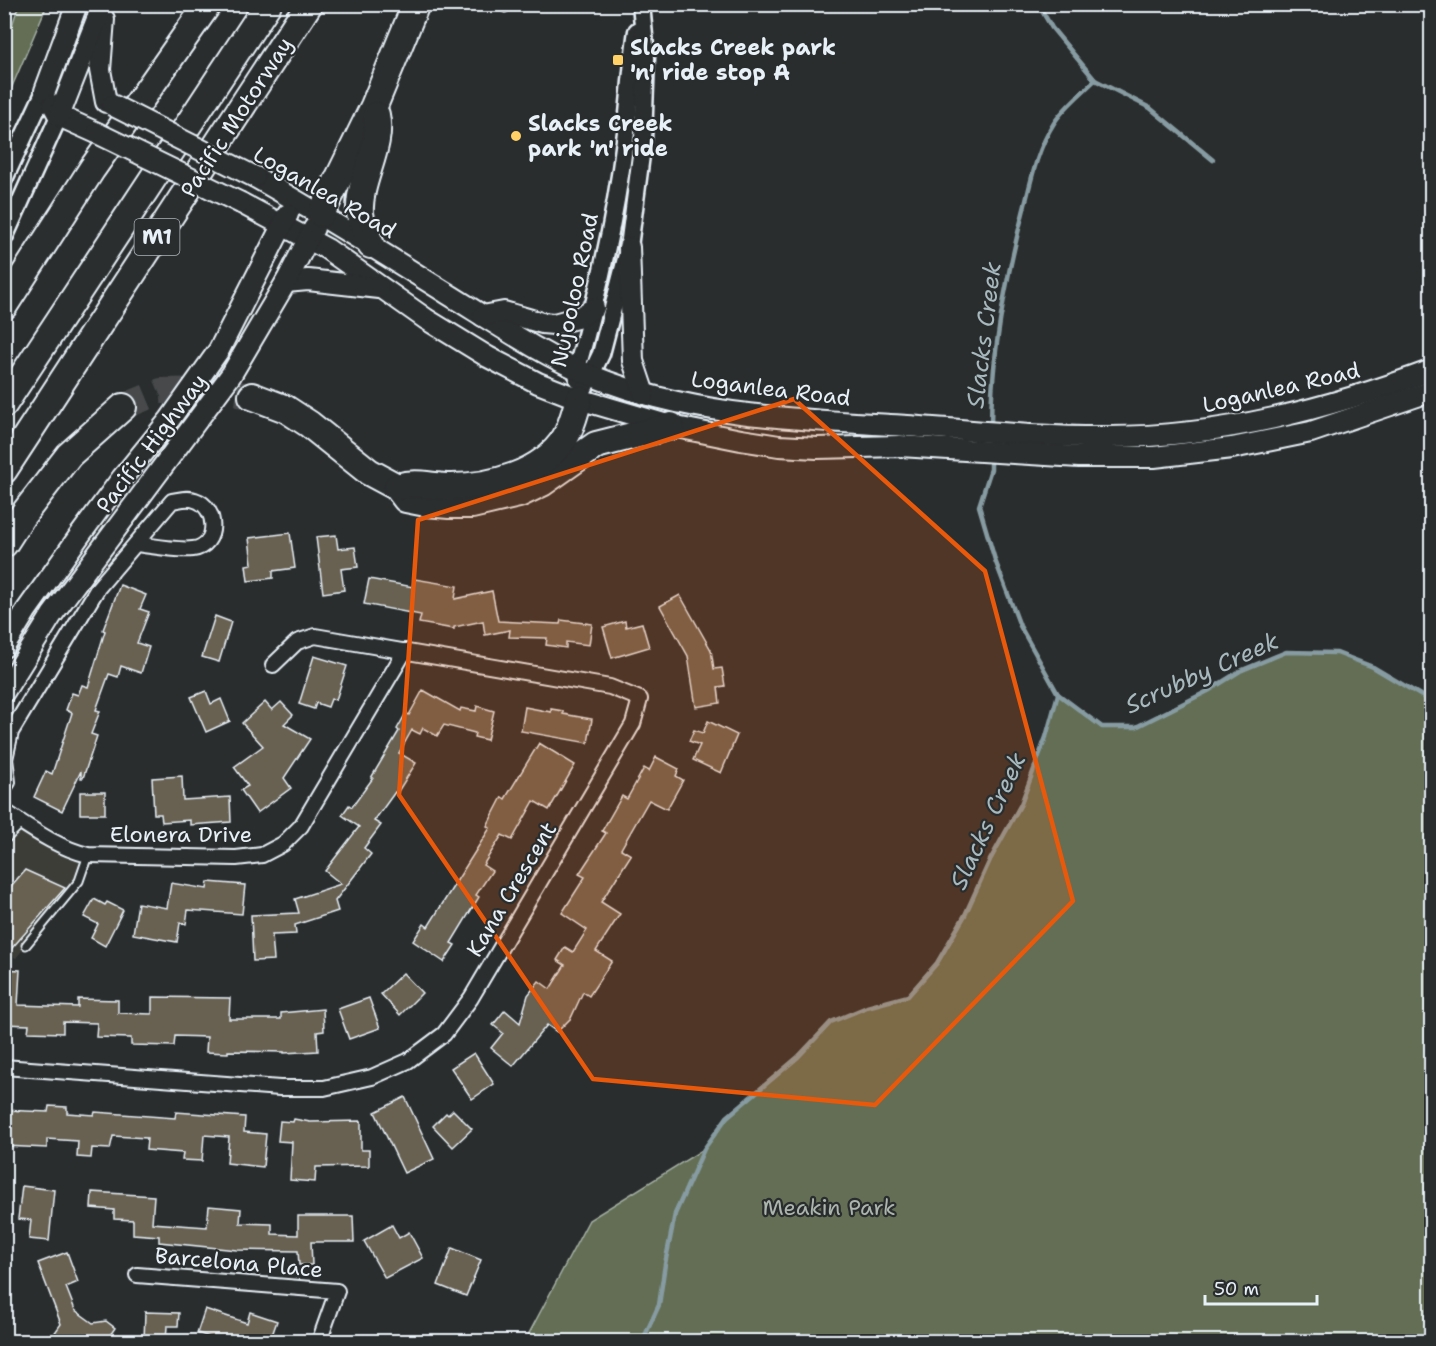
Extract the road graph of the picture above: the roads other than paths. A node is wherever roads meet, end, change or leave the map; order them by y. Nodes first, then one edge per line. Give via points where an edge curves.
1 (77, 4) edge
2 (104, 4) edge
3 (207, 4) edge
4 (268, 4) edge
5 (309, 4) edge
6 (416, 4) edge
7 (641, 7) edge
8 (71, 87) junction
9 (45, 91) junction
10 (377, 98) junction
11 (109, 103) junction
12 (59, 116) junction
13 (4, 178) edge
14 (296, 200) junction
15 (321, 214) junction
16 (282, 225) junction
17 (4, 238) edge
18 (308, 239) junction
19 (370, 244) junction
20 (629, 247) junction
21 (286, 282) junction
22 (382, 288) junction
23 (4, 306) edge
24 (594, 308) junction
25 (483, 316) junction
26 (1431, 370) edge
27 (584, 372) junction
28 (1431, 391) edge
29 (644, 394) junction
30 (252, 396) tunnel mouth
31 (579, 399) junction
32 (4, 404) edge
33 (123, 408) tunnel mouth
34 (671, 426) junction
35 (4, 470) edge
36 (397, 487) junction
37 (4, 544) edge
38 (137, 544) junction
39 (4, 647) edge
40 (405, 651) junction
41 (273, 665) dead end
42 (4, 692) edge
43 (4, 788) edge
44 (4, 811) edge
45 (19, 820) junction
46 (4, 836) edge
47 (88, 855) junction
48 (26, 945) dead end
49 (4, 1067) edge
50 (137, 1275) dead end
51 (319, 1341) edge

1 - 9 main road
2 - 8 main road
2 - 11 main road via 100,70
3 - 23 highway via 92,169
4 - 32 highway, Pacific Motorway / M1
5 - 35 highway, Pacific Motorway / M1
6 - 10 highway
7 - 20 street, Nujooloo Road via 646,57 643,140
7 - 24 street, Nujooloo Road via 612,229
8 - 9 main road
8 - 11 main road, Loganlea Road
8 - 12 main road
9 - 12 main road
9 - 13 street
10 - 15 highway
10 - 19 highway via 379,126 360,211
11 - 14 main road, Loganlea Road, bridge
12 - 16 main road, Loganlea Road, bridge
12 - 17 street
14 - 15 main road, Loganlea Road
14 - 16 main road, Pacific Highway
15 - 18 main road, Pacific Highway
15 - 19 main road, Loganlea Road
16 - 18 main road, Loganlea Road
16 - 39 main road, Pacific Highway via 219,350 80,535
18 - 21 main road, Pacific Highway
18 - 22 main road, Loganlea Road
19 - 25 main road, Loganlea Road
20 - 27 street, Nujooloo Road via 601,354
20 - 29 main road via 633,361
21 - 22 main road via 308,280
21 - 42 main road, Pacific Highway via 231,375 52,615
22 - 31 main road, Loganlea Road via 488,357
24 - 25 main road via 580,317 554,324 504,312
24 - 27 street, Nujooloo Road
25 - 27 main road, Loganlea Road
26 - 29 main road, Loganlea Road via 1309,410 1234,427 1157,435 1079,436 792,419 722,412
27 - 29 main road, Loganlea Road
27 - 31 street, Nujooloo Road
28 - 34 main road, Loganlea Road via 1311,432 1232,448 1154,457 1079,457 900,446 779,446
30 - 36 highway via 286,408 369,472
31 - 34 main road, Loganlea Road
31 - 36 highway via 566,436 556,449 513,477 471,486 410,483
33 - 37 highway via 69,455
34 - 36 highway via 596,445 542,483 494,501 472,505 426,503 406,499
38 - 38 street via 195,549 211,536 211,515 205,505 195,500 172,501
38 - 43 street via 98,588 11,732 5,759 8,782
40 - 41 street, Kana Crescent via 315,636 297,642
40 - 47 street, Elonera Drive via 301,826 283,844 262,855 237,858
40 - 49 street, Kana Crescent via 610,687 640,699 633,724 471,998 444,1034 408,1062 372,1077 324,1088
44 - 45 street, Elonera Drive
45 - 46 street
45 - 47 street, Elonera Drive via 51,842
47 - 48 lane via 79,881
50 - 51 street, Barcelona Place via 337,1291

